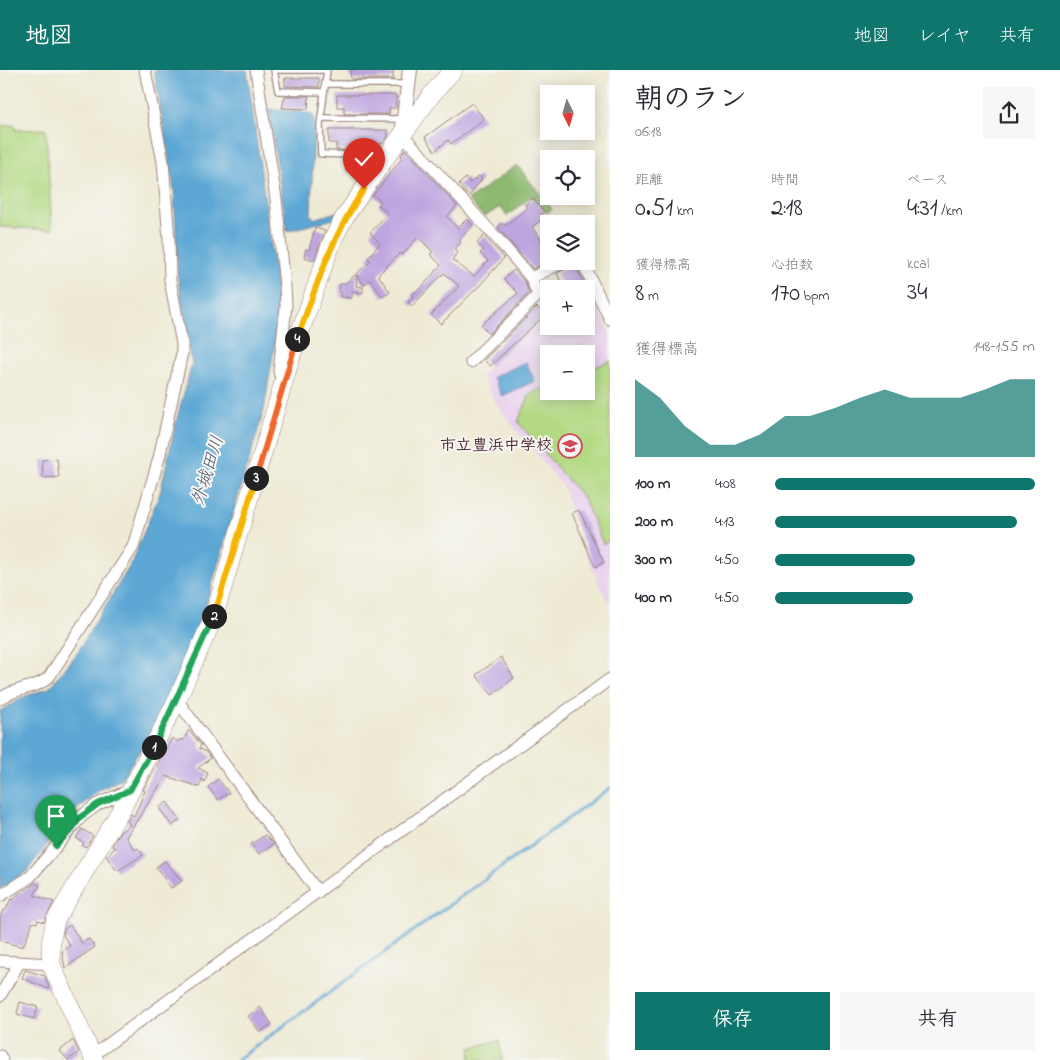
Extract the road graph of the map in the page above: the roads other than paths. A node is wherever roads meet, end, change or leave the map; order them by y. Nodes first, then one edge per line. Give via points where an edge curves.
1 (145, 70) edge
2 (256, 70) edge
3 (274, 70) edge
4 (278, 70) edge
5 (410, 70) edge
6 (453, 70) edge
7 (325, 84) junction
8 (408, 84) junction
9 (324, 92) junction
10 (321, 118) junction
11 (403, 127) junction
12 (386, 157) junction
13 (547, 270) edge
14 (586, 270) edge
15 (531, 278) junction
16 (610, 319) edge
17 (471, 362) dead end
18 (282, 386) junction
19 (610, 679) edge
20 (0, 699) edge
21 (177, 700) junction
22 (130, 790) junction
23 (318, 892) junction
24 (0, 896) edge
25 (0, 961) edge
26 (20, 963) junction
27 (51, 964) junction
28 (0, 996) edge
29 (0, 1056) edge
30 (93, 1058) edge
31 (2, 1060) edge

1 - 20 street via 162,162 170,280 182,344 159,458 133,547 50,677 41,684 11,692
2 - 18 street via 276,199 285,286 279,371
3 - 9 lane via 278,91
4 - 7 lane via 327,70
5 - 8 street
6 - 11 main road
7 - 8 lane
7 - 9 lane
8 - 11 street
9 - 10 lane
10 - 11 lane
10 - 12 lane via 321,154
11 - 12 main road
11 - 15 street
12 - 18 main road via 333,239
13 - 15 street
14 - 16 street
15 - 17 street via 538,295
18 - 21 main road via 222,596
19 - 23 street
21 - 22 main road
21 - 23 street
22 - 24 street via 98,804 82,816 30,876
22 - 27 main road via 117,818 54,921
23 - 30 street
25 - 26 street
26 - 27 street
26 - 28 street
27 - 30 main road
29 - 31 street

